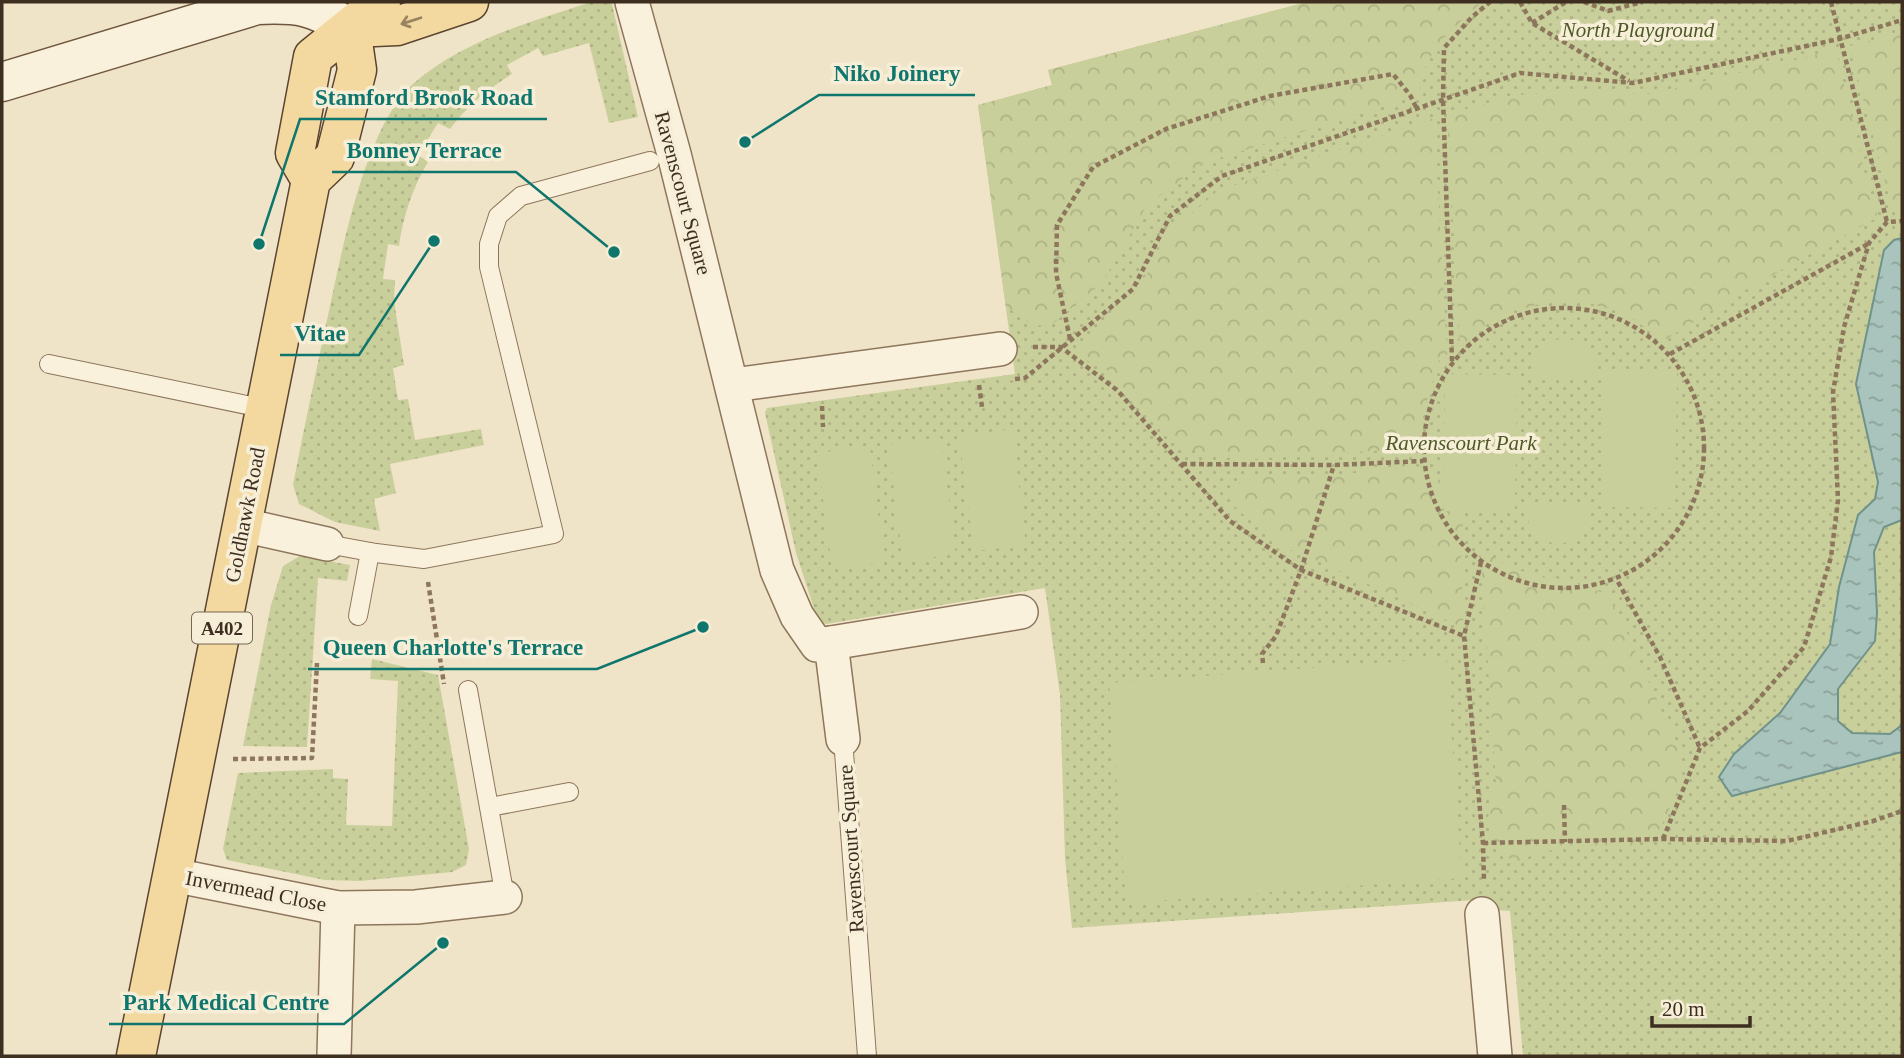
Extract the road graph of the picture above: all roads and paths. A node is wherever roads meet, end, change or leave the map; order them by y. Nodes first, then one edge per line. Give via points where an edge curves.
1 (381, 2) edge
2 (469, 2) edge
3 (632, 2) edge
4 (1490, 2) edge
5 (1520, 2) edge
6 (1566, 2) edge
7 (1584, 2) edge
8 (1642, 2) edge
9 (1831, 2) edge
10 (228, 7) edge
11 (1902, 20) edge
12 (1532, 23) junction
13 (351, 28) junction
14 (1839, 39) junction
15 (2, 82) edge
16 (1633, 83) junction
17 (1443, 99) junction
18 (1417, 109) junction
19 (662, 158) junction
20 (1902, 221) edge
21 (1887, 222) junction
22 (1869, 243) junction
23 (1070, 339) junction
24 (1061, 346) junction
25 (1000, 349) joint
26 (1670, 354) junction
27 (1452, 362) junction
28 (49, 364) dead end
29 (1013, 379) dead end
30 (990, 382) dead end
31 (979, 384) junction
32 (733, 385) junction
33 (966, 386) dead end
34 (834, 405) dead end
35 (982, 407) dead end
36 (266, 409) junction
37 (823, 427) dead end
38 (1423, 461) junction
39 (1181, 464) junction
40 (1334, 465) junction
41 (243, 525) junction
42 (327, 544) joint
43 (370, 552) junction
44 (1481, 562) junction
45 (1301, 570) junction
46 (1618, 582) junction
47 (1021, 612) dead end
48 (358, 616) dead end
49 (1464, 636) junction
50 (831, 643) junction
51 (317, 663) dead end
52 (1263, 663) dead end
53 (468, 690) dead end
54 (843, 739) joint
55 (1700, 748) junction
56 (233, 759) dead end
57 (569, 792) dead end
58 (1564, 805) dead end
59 (491, 807) junction
60 (1902, 811) edge
61 (1663, 839) junction
62 (1565, 842) junction
63 (1483, 843) junction
64 (173, 875) junction
65 (505, 897) joint
66 (338, 908) junction
67 (1482, 914) joint
68 (136, 1056) edge
69 (334, 1056) edge
70 (867, 1056) edge
71 (1495, 1056) edge

1 - 13 main road
2 -> 13 main road via 397,26
3 - 19 street, Ravenscourt Square
4 - 17 path via 1444,48
5 - 12 path
6 - 12 path
7 - 8 path via 1608,11
9 - 14 path
10 - 13 main road via 287,4 317,9
10 - 15 main road
11 - 14 path
12 - 16 path
13 - 36 main road, Goldhawk Road / A402 via 357,70 335,157 311,180
14 - 16 path
14 - 21 path
16 - 17 path via 1520,73
17 - 18 path
17 - 27 path
18 - 23 path via 1222,176 1170,216 1133,289
18 - 23 path via 1393,74 1270,96 1166,129 1093,167 1058,225 1056,273
19 - 32 street, Ravenscourt Square
19 - 43 lane via 521,196 498,216 493,230 489,267 554,534 424,559
20 - 21 path
21 - 22 path
22 - 26 path
22 - 55 path via 1844,327 1833,392 1838,500 1831,557 1804,647 1748,711
23 - 24 path
24 - 25 path
24 - 29 path via 1025,378
24 - 39 path via 1118,391
25 - 32 street
26 - 27 path via 1636,326 1596,310 1553,307 1510,318
26 - 46 path via 1695,393 1705,438 1701,484 1682,526 1651,560
27 - 38 path via 1426,416
28 - 36 lane
30 - 31 path
31 - 33 path
31 - 35 path
32 - 50 street, Ravenscourt Square via 777,570 797,616 817,645
34 - 37 path via 821,407
36 - 41 main road, Goldhawk Road / A402
38 - 40 path
38 - 44 path via 1432,500 1452,535
39 - 40 path
39 - 45 path via 1230,521
40 - 45 path
41 - 42 street
41 - 64 main road, Goldhawk Road / A402
42 - 43 lane
43 - 48 lane
44 - 46 path via 1521,583 1566,589
44 - 49 path
45 - 49 path
45 - 52 path via 1276,636 1262,654
46 - 55 path via 1660,657
47 - 50 street
49 - 63 path
50 - 54 street, Ravenscourt Square
51 - 56 path via 312,758
53 - 59 lane
54 - 70 lane, Ravenscourt Square
55 - 61 path
57 - 59 lane
58 - 62 path
59 - 65 lane
60 - 61 path via 1787,841
61 - 62 path
62 - 63 path
63 - 67 path
64 - 66 street, Invermead Close
64 - 68 main road, Goldhawk Road / A402
65 - 66 street, Invermead Close via 416,907
66 - 69 street, Invermead Close
67 - 71 street

